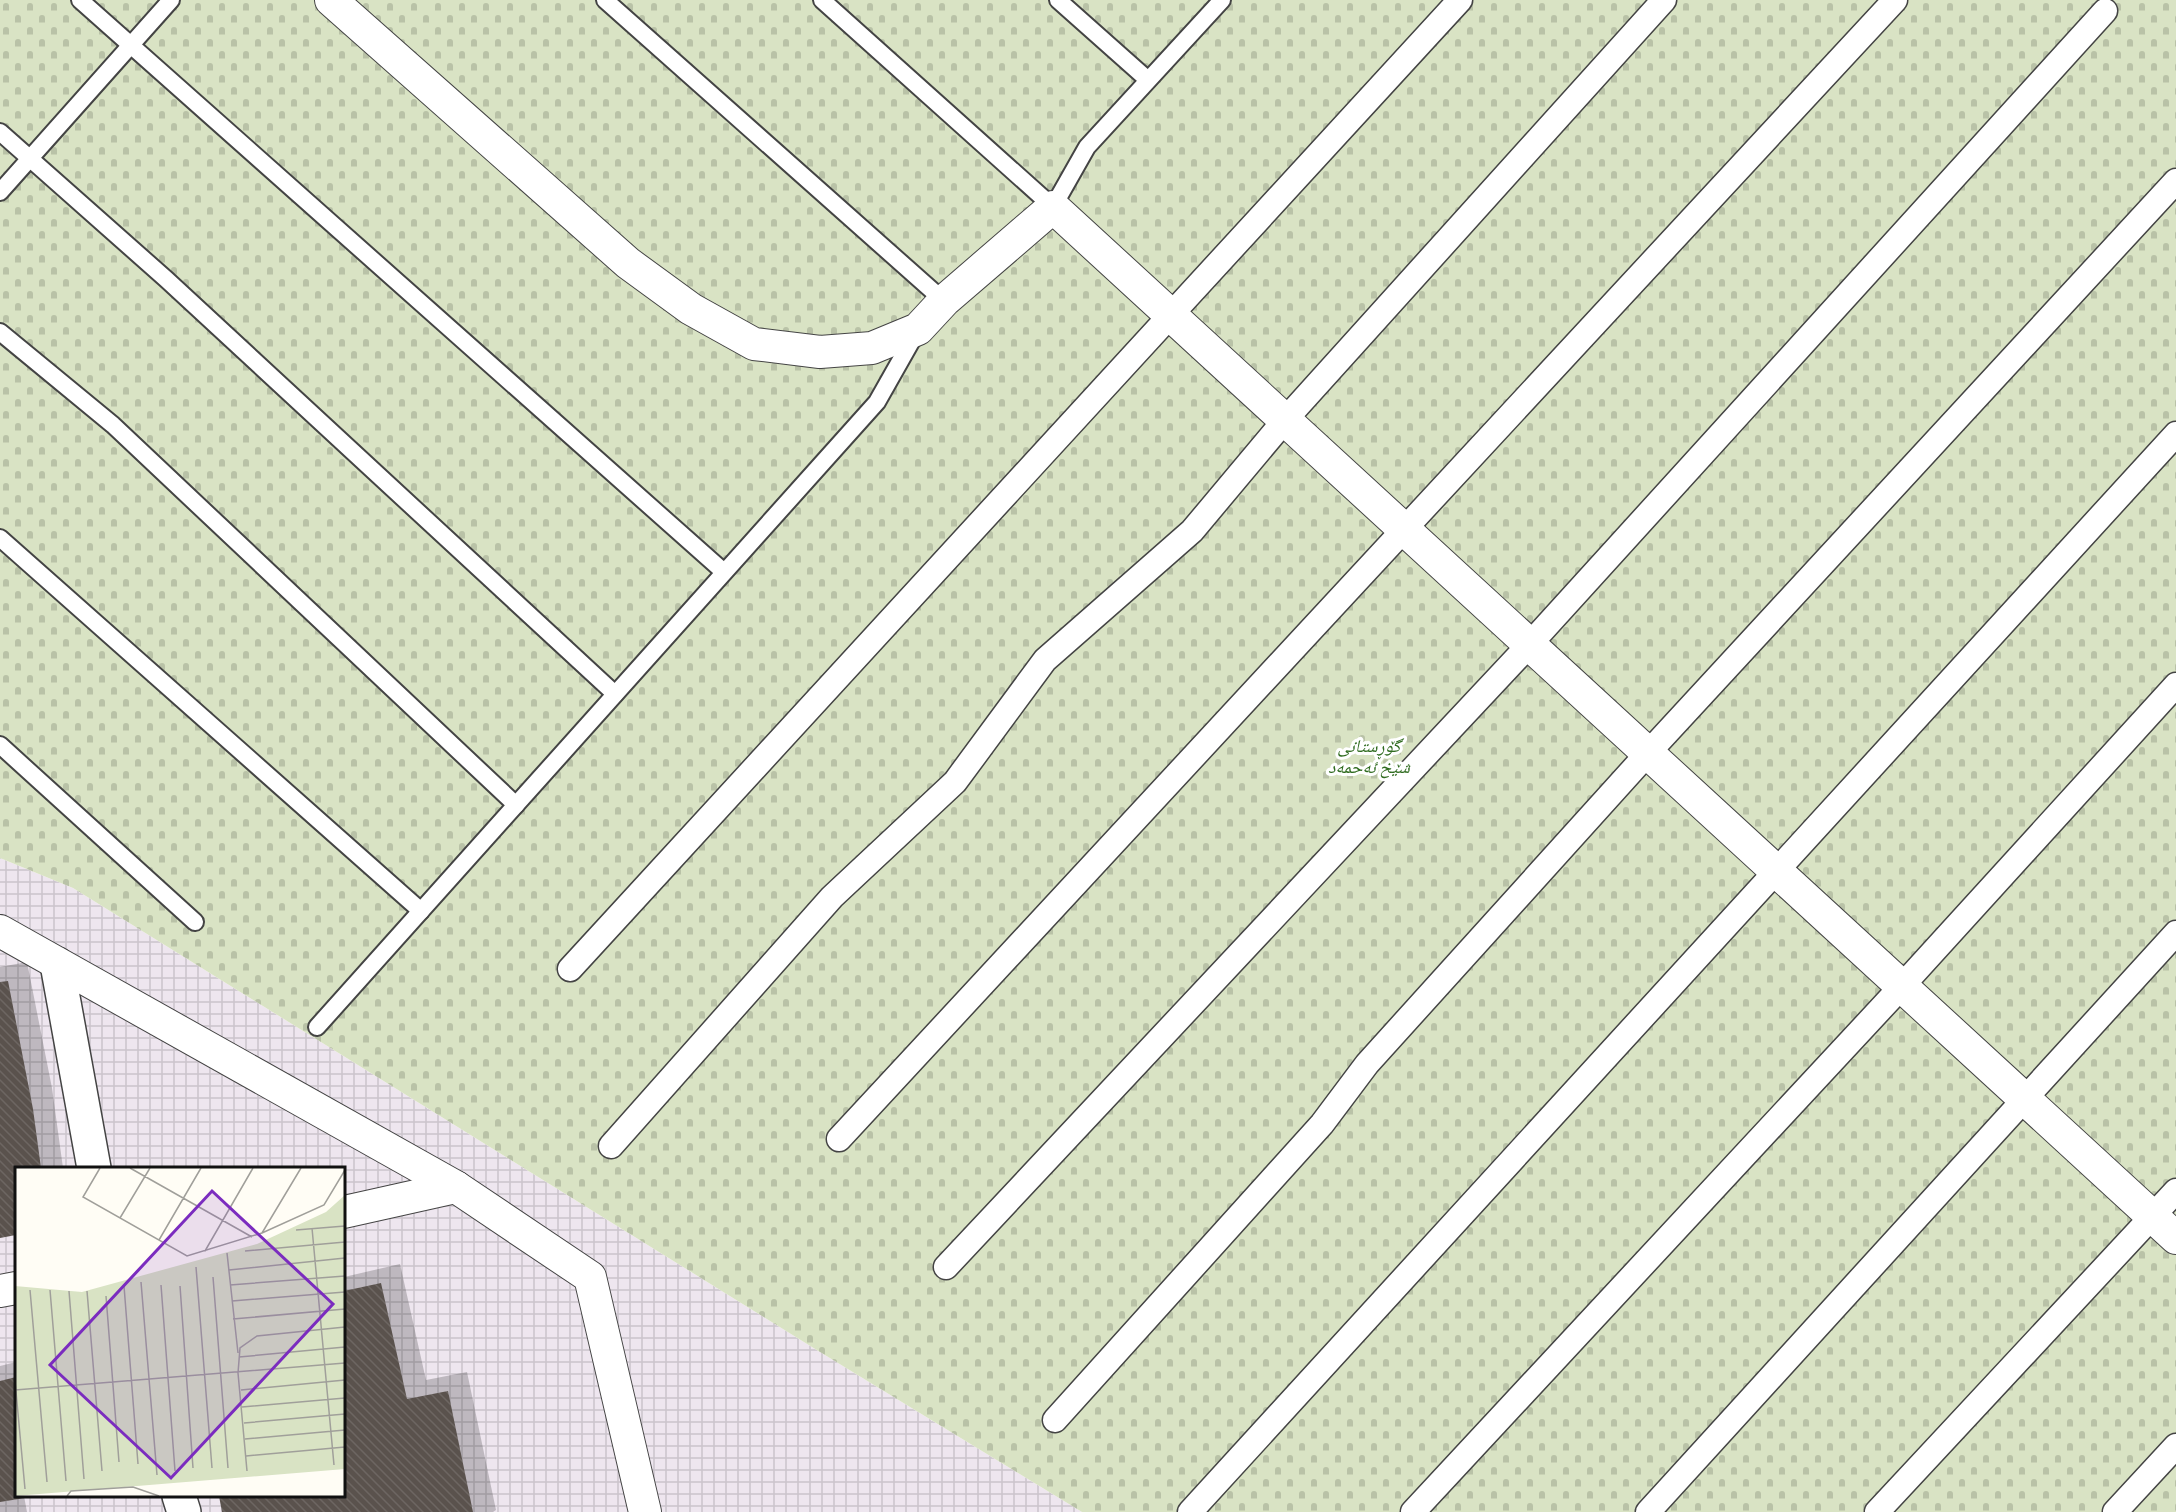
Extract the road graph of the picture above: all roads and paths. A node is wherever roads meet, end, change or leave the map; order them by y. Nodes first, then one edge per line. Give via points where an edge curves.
1 (80, 0) edge
2 (171, 0) edge
3 (331, 0) edge
4 (605, 0) edge
5 (822, 0) edge
6 (1058, 0) edge
7 (1222, 0) edge
8 (1460, 0) edge
9 (1664, 0) edge
10 (1895, 0) edge
11 (2105, 11) dead end
12 (131, 45) junction
13 (1148, 80) junction
14 (0, 132) edge
15 (29, 159) junction
16 (2176, 181) edge
17 (0, 192) edge
18 (1053, 207) junction
19 (944, 301) junction
20 (1171, 315) junction
21 (918, 329) junction
22 (0, 332) edge
23 (1285, 420) junction
24 (2176, 434) edge
25 (1405, 530) junction
26 (0, 538) edge
27 (724, 572) junction
28 (1530, 644) junction
29 (2176, 686) edge
30 (615, 694) junction
31 (0, 745) edge
32 (1648, 753) junction
33 (516, 805) junction
34 (1778, 872) junction
35 (421, 911) junction
36 (195, 922) dead end
37 (0, 932) edge
38 (2176, 933) edge
39 (57, 964) junction
40 (570, 969) dead end
41 (1902, 986) junction
42 (317, 1027) dead end
43 (2025, 1098) junction
44 (839, 1139) dead end
45 (611, 1146) dead end
46 (94, 1167) edge
47 (456, 1187) junction
48 (2176, 1191) edge
49 (345, 1212) edge
50 (2153, 1216) junction
51 (2176, 1238) edge
52 (946, 1267) dead end
53 (15, 1287) edge
54 (0, 1291) edge
55 (1055, 1420) dead end
56 (2176, 1446) edge
57 (179, 1497) edge
58 (184, 1512) edge
59 (645, 1512) edge
60 (1190, 1512) edge
61 (1413, 1512) edge
62 (1648, 1512) edge
63 (1877, 1512) edge
64 (2115, 1512) edge

1 - 12 lane
2 - 12 lane
3 - 21 street via 628,263 700,314 754,344 820,352 872,348
4 - 19 lane
5 - 18 lane
6 - 13 lane
7 - 13 lane
8 - 20 street
9 - 23 street
10 - 25 street
11 - 28 street
12 - 15 lane
12 - 27 lane
13 - 18 lane via 1087,147
14 - 15 lane
15 - 17 lane
15 - 30 lane via 166,279
16 - 32 street
18 - 19 street
18 - 20 street
19 - 21 street
20 - 23 street
20 - 40 street
21 - 27 lane via 877,402
22 - 33 lane via 113,425
23 - 25 street
23 - 45 street via 1192,531 1045,660 955,782 832,897
24 - 34 street
25 - 28 street
25 - 44 street
26 - 35 lane
27 - 30 lane
28 - 32 street
28 - 52 street
29 - 41 street
30 - 33 lane
31 - 36 lane
32 - 34 street
32 - 55 street via 1367,1064 1322,1124
33 - 35 lane
34 - 41 street
34 - 60 street
35 - 42 lane
37 - 39 street
38 - 43 street
39 - 46 street
39 - 47 street
41 - 43 street
41 - 61 street
43 - 50 street
43 - 62 street
47 - 49 street
47 - 59 street via 590,1277
48 - 50 street
50 - 51 street
50 - 63 street
53 - 54 street
56 - 64 street
57 - 58 street

